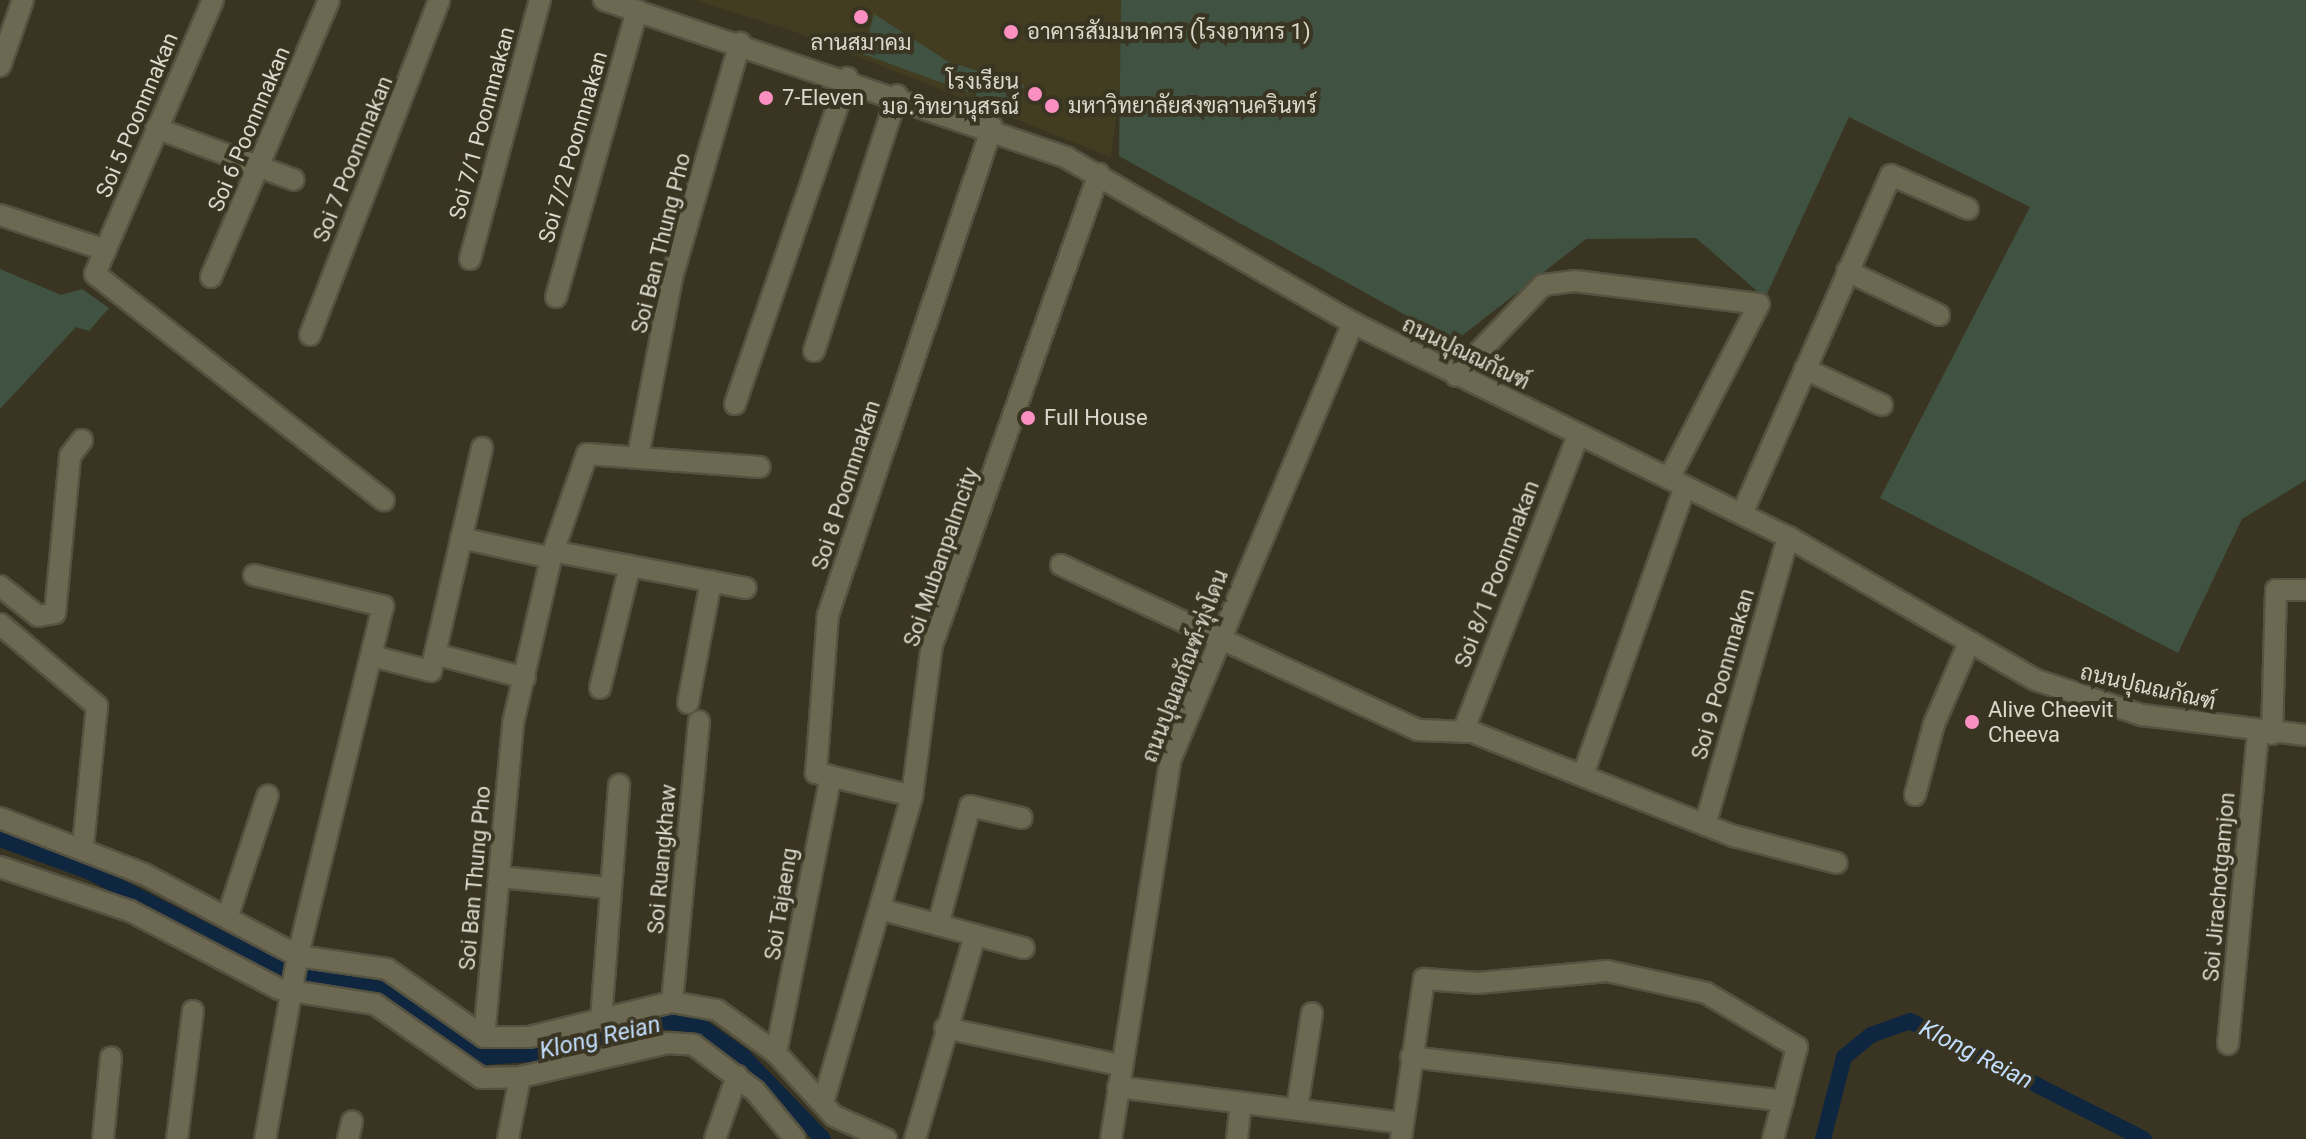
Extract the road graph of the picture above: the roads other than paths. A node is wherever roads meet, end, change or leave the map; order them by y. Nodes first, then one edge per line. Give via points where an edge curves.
1 (23, 0) edge
2 (213, 0) edge
3 (329, 0) edge
4 (439, 0) edge
5 (540, 0) edge
6 (604, 0) edge
7 (637, 10) junction
8 (740, 43) junction
9 (0, 66) edge
10 (847, 78) junction
11 (897, 95) junction
12 (992, 127) junction
13 (156, 128) junction
14 (259, 168) junction
15 (1099, 174) junction
16 (294, 180) dead end
17 (1968, 209) dead end
18 (0, 215) edge
19 (105, 250) junction
20 (470, 259) dead end
21 (1847, 271) junction
22 (211, 277) dead end
23 (556, 297) dead end
24 (1939, 315) dead end
25 (1353, 323) junction
26 (310, 335) dead end
27 (814, 351) dead end
28 (1805, 369) junction
29 (1456, 376) junction
30 (735, 404) dead end
31 (1882, 405) dead end
32 (1578, 435) junction
33 (82, 440) dead end
34 (482, 448) dead end
35 (638, 456) junction
36 (760, 467) dead end
37 (1677, 482) junction
38 (384, 501) dead end
39 (1742, 514) junction
40 (1788, 537) junction
41 (461, 538) junction
42 (554, 555) junction
43 (1061, 565) dead end
44 (630, 566) junction
45 (254, 575) dead end
46 (711, 581) junction
47 (0, 586) edge
48 (746, 588) dead end
49 (2306, 590) edge
50 (0, 624) edge
51 (1220, 636) junction
52 (1968, 645) junction
53 (435, 654) junction
54 (372, 656) junction
55 (525, 678) junction
56 (600, 688) dead end
57 (1463, 732) junction
58 (2265, 734) junction
59 (2306, 735) edge
60 (1584, 772) junction
61 (824, 775) junction
62 (619, 785) dead end
63 (268, 795) dead end
64 (1915, 795) dead end
65 (912, 796) junction
66 (0, 818) edge
67 (1022, 818) dead end
68 (1705, 825) junction
69 (83, 846) junction
70 (1837, 863) dead end
71 (0, 867) edge
72 (500, 877) junction
73 (610, 888) junction
74 (880, 909) junction
75 (228, 915) junction
76 (938, 925) junction
77 (975, 935) junction
78 (1024, 948) dead end
79 (298, 958) junction
80 (292, 989) junction
81 (672, 1002) junction
82 (193, 1011) dead end
83 (1312, 1013) dead end
84 (601, 1020) junction
85 (945, 1028) junction
86 (484, 1037) junction
87 (2228, 1044) dead end
88 (776, 1053) junction
89 (111, 1057) dead end
90 (1411, 1057) junction
91 (1119, 1065) junction
92 (737, 1076) junction
93 (520, 1077) junction
94 (1118, 1087) junction
95 (1783, 1101) junction
96 (823, 1103) junction
97 (1241, 1103) junction
98 (1297, 1108) junction
99 (1402, 1131) edge
100 (513, 1138) edge
101 (103, 1139) edge
102 (177, 1139) edge
103 (265, 1139) edge
104 (715, 1139) edge
105 (795, 1139) edge
106 (886, 1139) edge
107 (915, 1139) edge
108 (1111, 1139) edge
109 (1237, 1139) edge
110 (1773, 1139) edge

1 - 9 street
2 - 13 street, Soi 5 Poonnnakan
3 - 14 street, Soi 6 Poonnnakan
4 - 26 street, Soi 7 Poonnnakan
5 - 20 street, Soi 7/1 Poonnnakan
6 - 7 street, ถนนปุณณกัณฑ์
7 - 8 street, ถนนปุณณกัณฑ์
7 - 23 street, Soi 7/2 Poonnnakan
8 - 10 street, ถนนปุณณกัณฑ์
8 - 35 street, Soi Ban Thung Pho via 672,277
10 - 11 street, ถนนปุณณกัณฑ์
10 - 30 street
11 - 12 street, ถนนปุณณกัณฑ์
11 - 27 street
12 - 15 street, ถนนปุณณกัณฑ์
12 - 61 street, Soi 8 Poonnnakan via 828,615
13 - 14 street
13 - 19 street, Soi 5 Poonnnakan
14 - 16 street
14 - 22 street, Soi 6 Poonnnakan
15 - 25 street, ถนนปุณณกัณฑ์
15 - 65 street, Soi Mubanpalmcity via 932,645
17 - 21 street via 1891,175
18 - 19 street
19 - 38 street via 95,274
21 - 24 street
21 - 28 street
25 - 29 street, ถนนปุณณกัณฑ์
25 - 51 street, ถนนปุณณกัณฑ์-ทุ่งโดน
28 - 31 street
28 - 39 street
29 - 32 street, ถนนปุณณกัณฑ์
29 - 37 street via 1543,285 1575,281 1759,304
32 - 37 street, ถนนปุณณกัณฑ์
32 - 57 street, Soi 8/1 Poonnnakan
33 - 47 street via 70,456 55,613 38,616
34 - 41 street
35 - 36 street
35 - 42 street, Soi Ban Thung Pho via 587,454
37 - 39 street, ถนนปุณณกัณฑ์
37 - 60 street
39 - 40 street, ถนนปุณณกัณฑ์
40 - 52 street, ถนนปุณณกัณฑ์
40 - 68 street, Soi 9 Poonnnakan
41 - 42 street
41 - 53 street
42 - 44 street
42 - 55 street, Soi Ban Thung Pho
43 - 51 street
44 - 46 street
44 - 56 street
45 - 54 street via 383,606
46 - 48 street
46 - 81 street, Soi Ruangkhaw via 693,712
49 - 58 street, Soi Jirachotgamjon via 2276,590
50 - 69 street via 97,706
51 - 57 street via 1418,730
51 - 91 street, ถนนปุณณกัณฑ์-ทุ่งโดน via 1171,758
52 - 58 street, ถนนปุณณกัณฑ์ via 2101,704
52 - 64 street via 1934,724
53 - 54 street via 431,671
53 - 55 street
54 - 79 street
55 - 72 street, Soi Ban Thung Pho via 513,723
57 - 60 street
58 - 59 street, ถนนปุณณกัณฑ์
58 - 87 street, Soi Jirachotgamjon
60 - 68 street
61 - 65 street
61 - 88 street, Soi Tajaeng
62 - 73 street
63 - 75 street
65 - 74 street, Soi Mubanpalmcity
66 - 69 street
67 - 76 street via 970,806
68 - 70 street
69 - 75 street
71 - 80 street via 116,905
72 - 73 street
72 - 86 street, Soi Ban Thung Pho
73 - 84 street
74 - 76 street
74 - 96 street, Soi Mubanpalmcity
75 - 79 street
76 - 77 street
77 - 78 street
77 - 85 street
79 - 80 street
79 - 86 street via 387,969
80 - 93 street via 375,1004 481,1078
80 - 103 street
81 - 84 street
81 - 88 street via 724,1013
82 - 102 street
83 - 98 street
84 - 86 street via 509,1040
85 - 91 street
85 - 107 street
88 - 96 street
89 - 101 street
90 - 95 street
90 - 95 street via 1424,979 1478,983 1607,971 1706,993 1797,1047
90 - 99 street
91 - 94 street, ถนนปุณณกัณฑ์-ทุ่งโดน
92 - 93 street via 701,1048 678,1042
92 - 104 street
92 - 105 street
93 - 100 street
94 - 97 street
94 - 108 street, ถนนปุณณกัณฑ์-ทุ่งโดน
95 - 110 street
96 - 106 street via 838,1118
97 - 98 street
97 - 109 street
98 - 99 street

